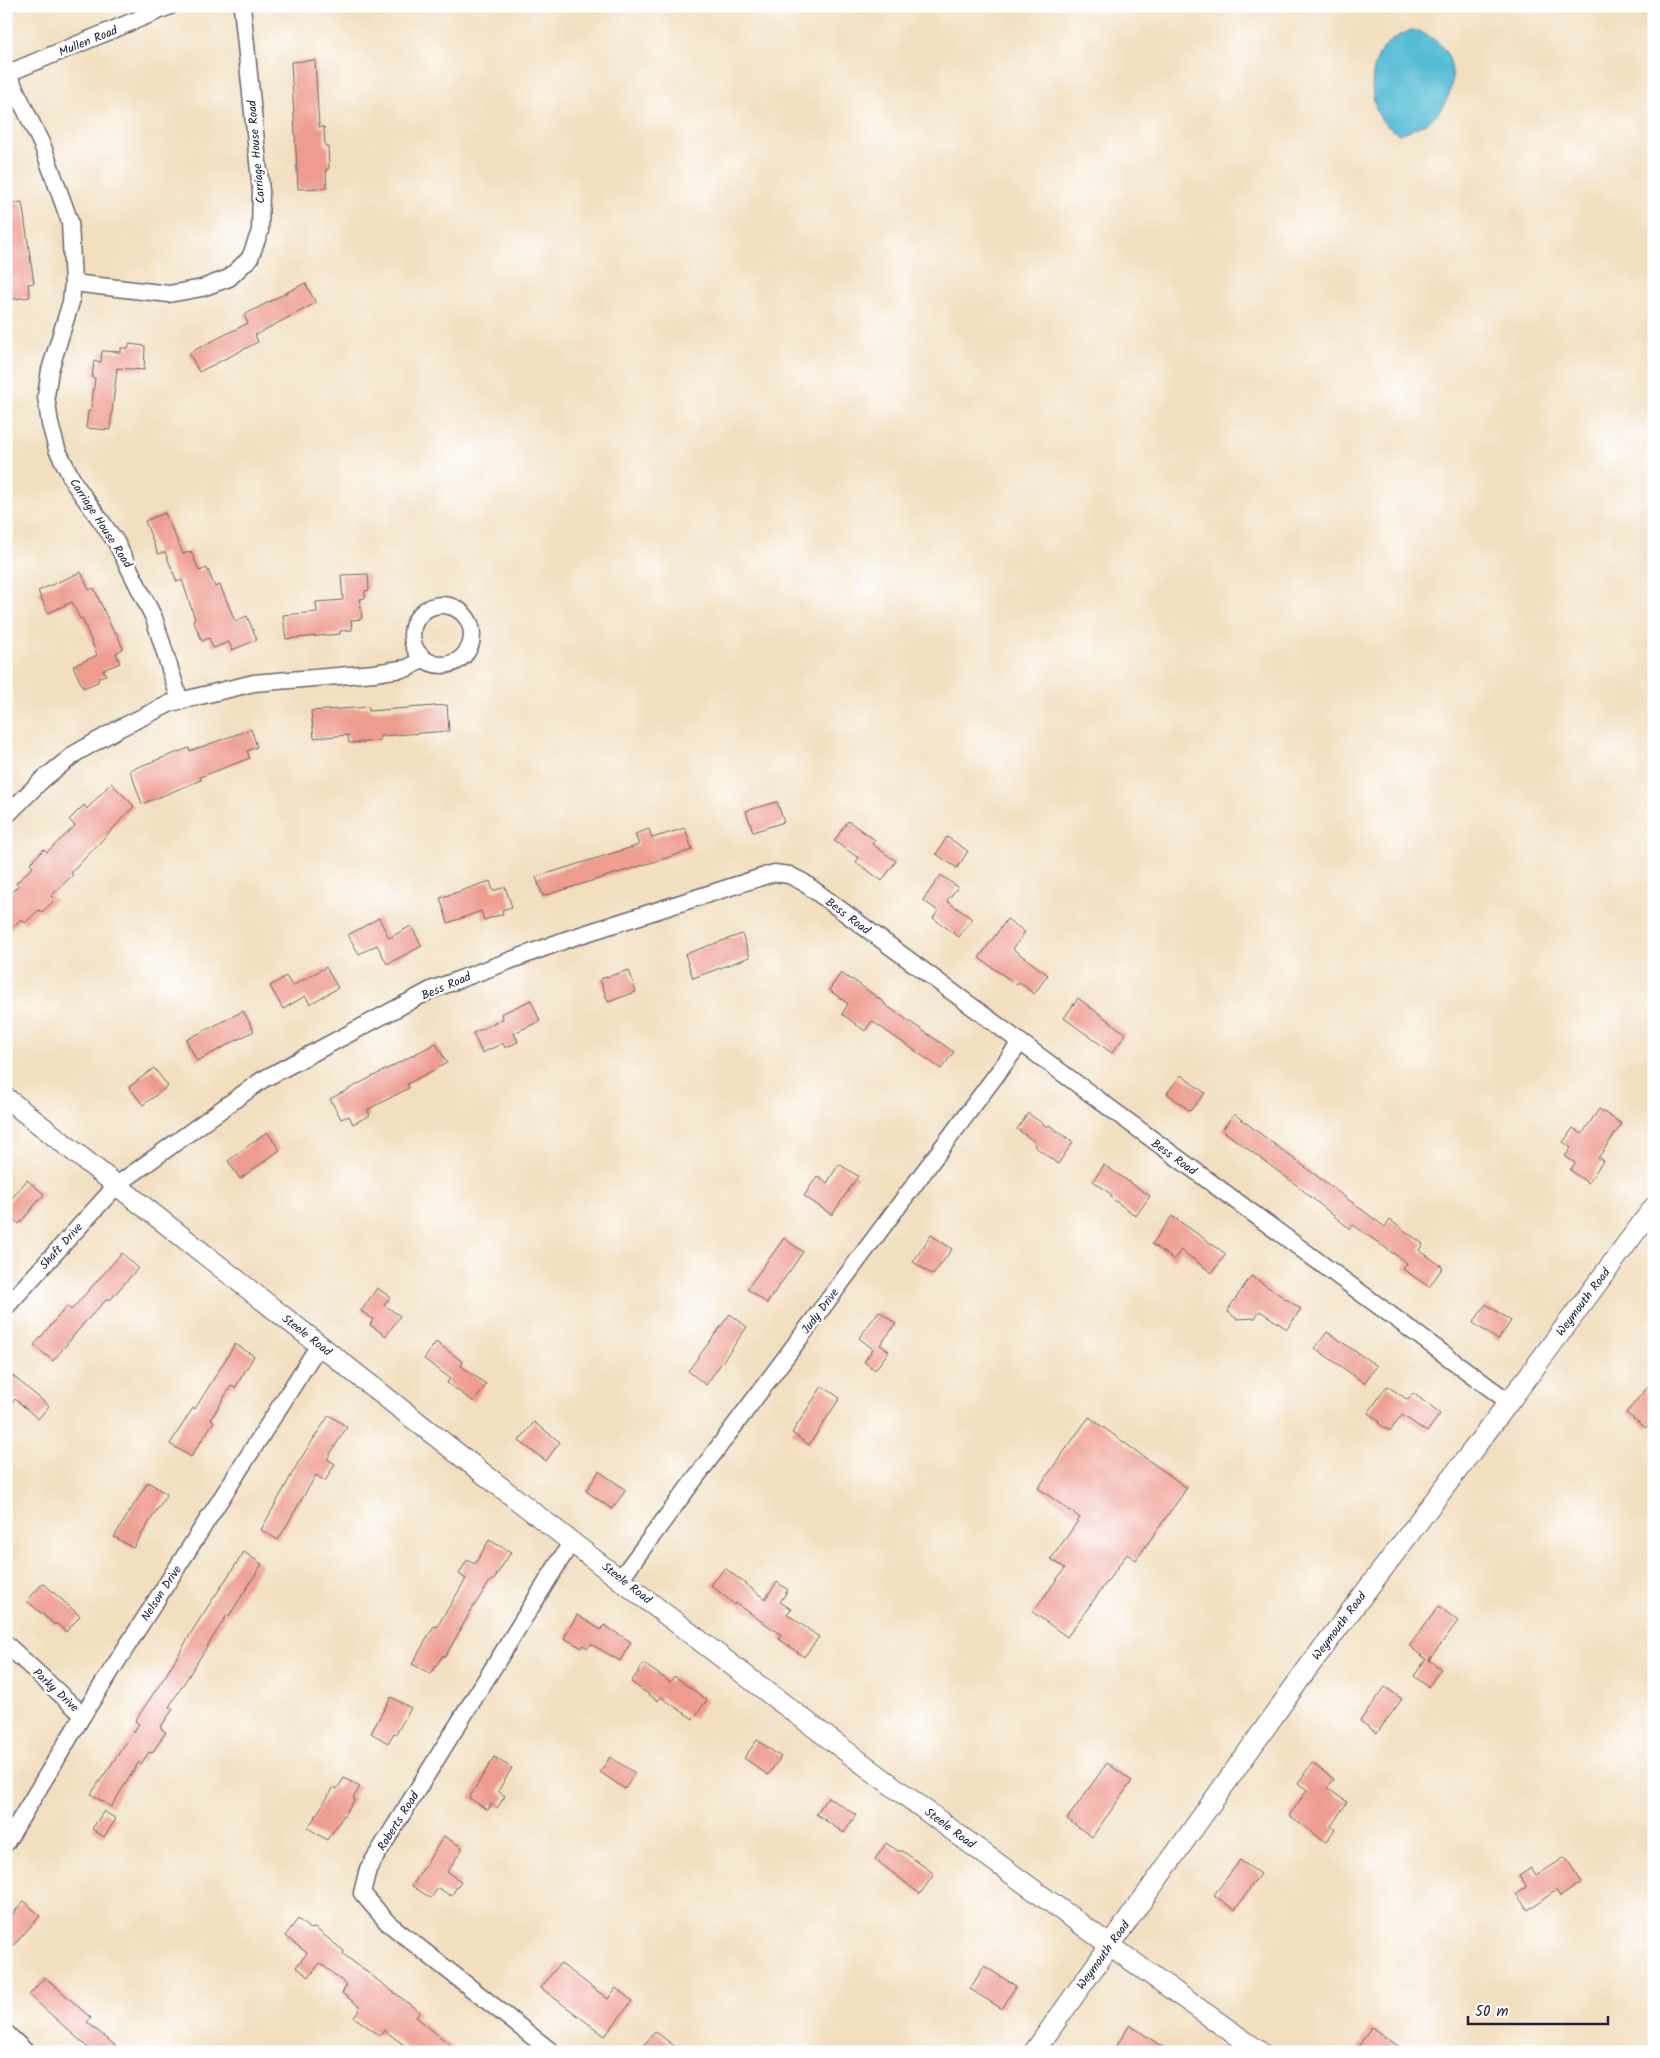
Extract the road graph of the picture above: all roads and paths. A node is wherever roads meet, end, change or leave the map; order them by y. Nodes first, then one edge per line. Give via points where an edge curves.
1 (170, 6) edge
2 (242, 6) edge
3 (7, 74) edge
4 (73, 283) junction
5 (423, 658) dead end
6 (180, 702) junction
7 (6, 816) edge
8 (1020, 1043) junction
9 (6, 1098) edge
10 (117, 1185) junction
11 (1654, 1207) edge
12 (6, 1307) edge
13 (319, 1345) junction
14 (1509, 1402) junction
15 (572, 1541) junction
16 (620, 1579) junction
17 (6, 1644) edge
18 (83, 1715) junction
19 (6, 1843) edge
20 (1108, 1946) junction
21 (6, 2033) edge
22 (26, 2052) edge
23 (552, 2052) edge
24 (1034, 2052) edge
25 (1260, 2052) edge

1 - 3 street, Mullen Road
2 - 4 street, Carriage House Road via 261,191 260,231 250,258 229,278 202,288 169,294
3 - 4 street, Carriage House Road via 43,147 70,222
4 - 6 street, Carriage House Road via 72,302 50,370 46,396 50,424 57,449 74,483 116,542 150,611
5 - 6 street via 408,668 374,674 254,683
6 - 7 street via 118,729 76,753 42,780
8 - 10 street, Bess Road via 803,882 790,875 774,873 568,939 431,990 262,1080
8 - 14 street, Bess Road
8 - 16 street, Judy Drive
9 - 10 street, Steele Road
10 - 12 street, Shaft Drive
10 - 13 street, Steele Road
11 - 14 street, Weymouth Road
13 - 15 street, Steele Road
13 - 18 street, Nelson Drive
14 - 20 street, Weymouth Road via 1307,1669
15 - 16 street, Steele Road
15 - 23 street, Roberts Road via 368,1869 362,1893 388,1923
16 - 20 street, Steele Road
17 - 18 street, Parky Drive
18 - 19 street, Nelson Drive
20 - 24 street, Weymouth Road
20 - 25 street, Steele Road
21 - 22 street

